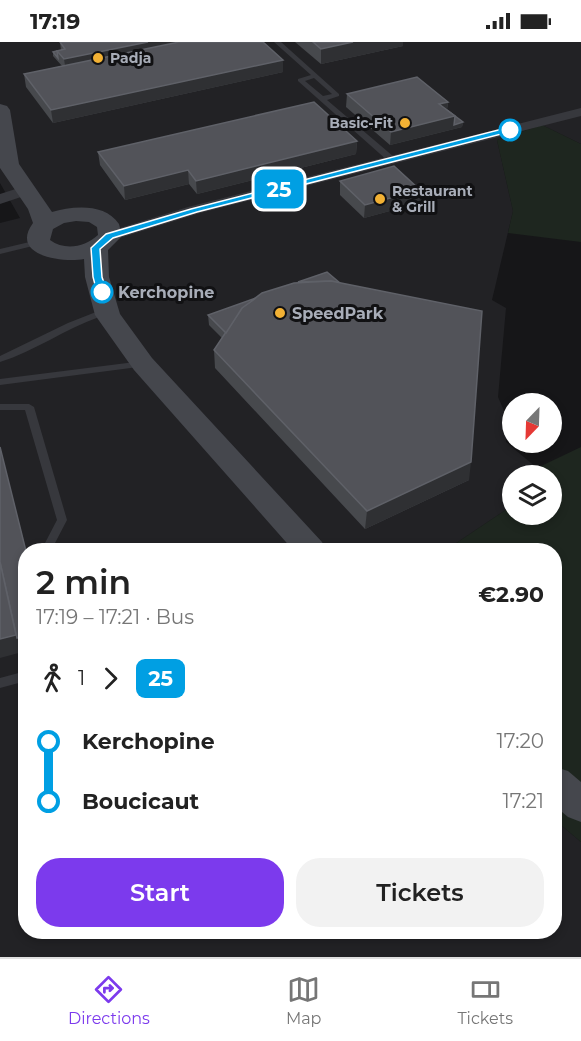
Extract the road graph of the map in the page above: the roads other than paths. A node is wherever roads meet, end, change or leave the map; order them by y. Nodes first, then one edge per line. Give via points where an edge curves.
1 (277, 42) edge
2 (315, 76) junction
3 (321, 99) junction
4 (0, 110) edge
5 (581, 112) edge
6 (6, 149) junction
7 (391, 159) junction
8 (25, 191) junction
9 (0, 198) edge
10 (76, 214) junction
11 (42, 233) junction
12 (103, 235) junction
13 (0, 252) edge
14 (63, 253) junction
15 (96, 315) junction
16 (0, 359) edge
17 (143, 364) junction
18 (0, 382) edge
19 (0, 407) edge
20 (50, 543) edge
21 (305, 543) edge
22 (18, 678) edge
23 (0, 683) edge
24 (562, 789) edge
25 (581, 805) edge

1 - 2 lane
2 - 3 lane via 300,80
2 - 3 lane via 337,95
3 - 7 lane
4 - 6 main road
5 - 7 street
6 - 8 main road via 8,164
6 - 10 main road via 58,204
7 - 12 street
8 - 9 street
8 - 11 main road via 39,208
10 - 11 main road via 54,219
10 - 12 main road
11 - 13 lane
11 - 14 main road via 52,251
12 - 14 main road via 74,253
12 - 17 main road via 97,277 108,315
14 - 15 main road
15 - 16 lane
15 - 17 main road via 102,327
17 - 18 lane
17 - 21 main road
19 - 20 lane via 29,407 62,520
22 - 23 lane
24 - 25 main road

